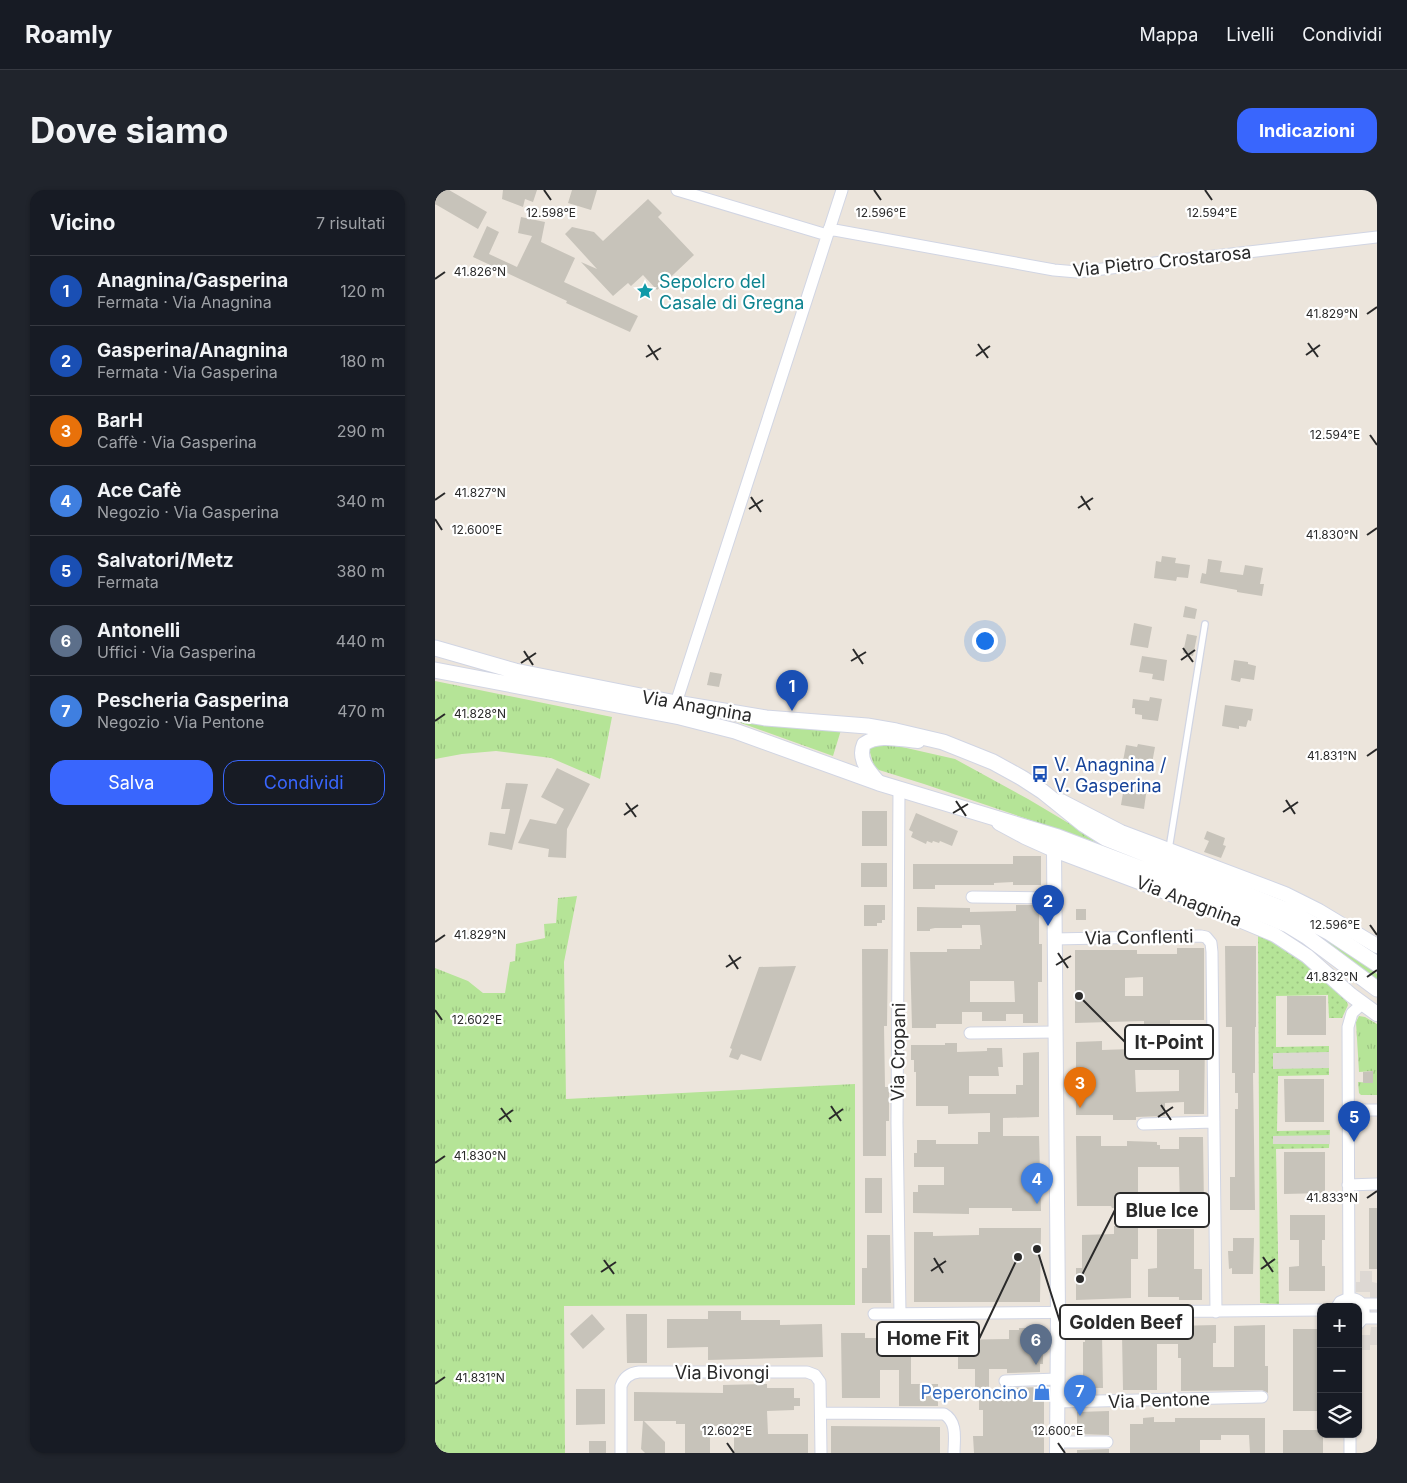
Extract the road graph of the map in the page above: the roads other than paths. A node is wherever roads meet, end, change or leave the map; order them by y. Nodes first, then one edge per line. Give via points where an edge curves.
1 (677, 190) edge
2 (842, 190) edge
3 (828, 232) junction
4 (1377, 237) edge
5 (1205, 624) dead end
6 (435, 648) edge
7 (435, 670) edge
8 (677, 703) junction
9 (951, 745) junction
10 (879, 783) junction
11 (899, 790) junction
12 (1042, 791) junction
13 (985, 815) junction
14 (1169, 849) junction
15 (1054, 850) junction
16 (972, 897) dead end
17 (1054, 898) junction
18 (1054, 939) junction
19 (1377, 946) edge
20 (1377, 964) edge
21 (1377, 989) edge
22 (1362, 1004) junction
23 (1377, 1014) edge
24 (1055, 1032) junction
25 (970, 1033) dead end
26 (1347, 1110) junction
27 (1377, 1110) edge
28 (1214, 1122) junction
29 (1143, 1124) dead end
30 (1377, 1184) edge
31 (1348, 1185) junction
32 (1349, 1298) junction
33 (1339, 1303) edge
34 (1361, 1303) edge
35 (1362, 1304) joint
36 (1377, 1304) edge
37 (1317, 1310) edge
38 (1216, 1312) junction
39 (874, 1314) dead end
40 (900, 1314) junction
41 (1058, 1314) junction
42 (1362, 1318) edge
43 (1377, 1318) edge
44 (1362, 1321) edge
45 (1057, 1379) junction
46 (1005, 1380) dead end
47 (1262, 1397) dead end
48 (1057, 1402) junction
49 (822, 1413) junction
50 (1350, 1438) edge
51 (1107, 1442) dead end
52 (1057, 1448) edge
53 (621, 1453) edge
54 (821, 1453) edge
55 (954, 1453) edge
56 (1350, 1453) edge

1 - 3 street, Via Pietro Crostarosa
2 - 3 street
3 - 4 street, Via Pietro Crostarosa via 1077,272
3 - 8 street
5 - 14 lane
6 - 8 main road, Via Anagnina via 515,672
7 - 10 main road, Via Anagnina via 717,725
8 - 9 main road, Via Anagnina via 766,718 884,729
9 - 10 street via 878,738 867,742 862,758
9 - 12 main road, Via Anagnina via 1001,766
10 - 11 main road, Via Anagnina
11 - 13 main road, Via Anagnina
11 - 40 street, Via Cropani via 897,1129
12 - 14 street, Via Anagnina via 1121,832
12 - 20 main road, Via Anagnina via 1105,838 1295,913
13 - 15 street, Via Anagnina
13 - 21 main road, Via Anagnina via 1058,837 1274,919 1316,943
14 - 19 street, Via Anagnina via 1303,902
15 - 17 street
15 - 22 street, Via Anagnina via 1269,932 1302,952
16 - 17 street
17 - 18 street
18 - 24 street
18 - 28 street, Via Conflenti via 1207,937 1213,952
22 - 23 street, Via Anagnina
22 - 26 street via 1352,1013 1348,1024
24 - 25 street
24 - 41 street
26 - 27 street
26 - 31 street
28 - 29 street
28 - 38 street, Via Conflenti
30 - 31 street
31 - 32 street
32 - 33 street
32 - 34 street
35 - 36 street
35 - 42 street via 1365,1311
37 - 38 street
38 - 41 street
39 - 40 street
40 - 41 street
41 - 45 street
43 - 44 street
45 - 46 street
45 - 48 street
47 - 48 street, Via Pentone
48 - 52 street
49 - 53 street, Via Bivongi via 820,1382 809,1372 633,1373 621,1386
49 - 54 street, Via Bivongi
49 - 55 street via 945,1414 953,1425
50 - 56 street
51 - 52 street

